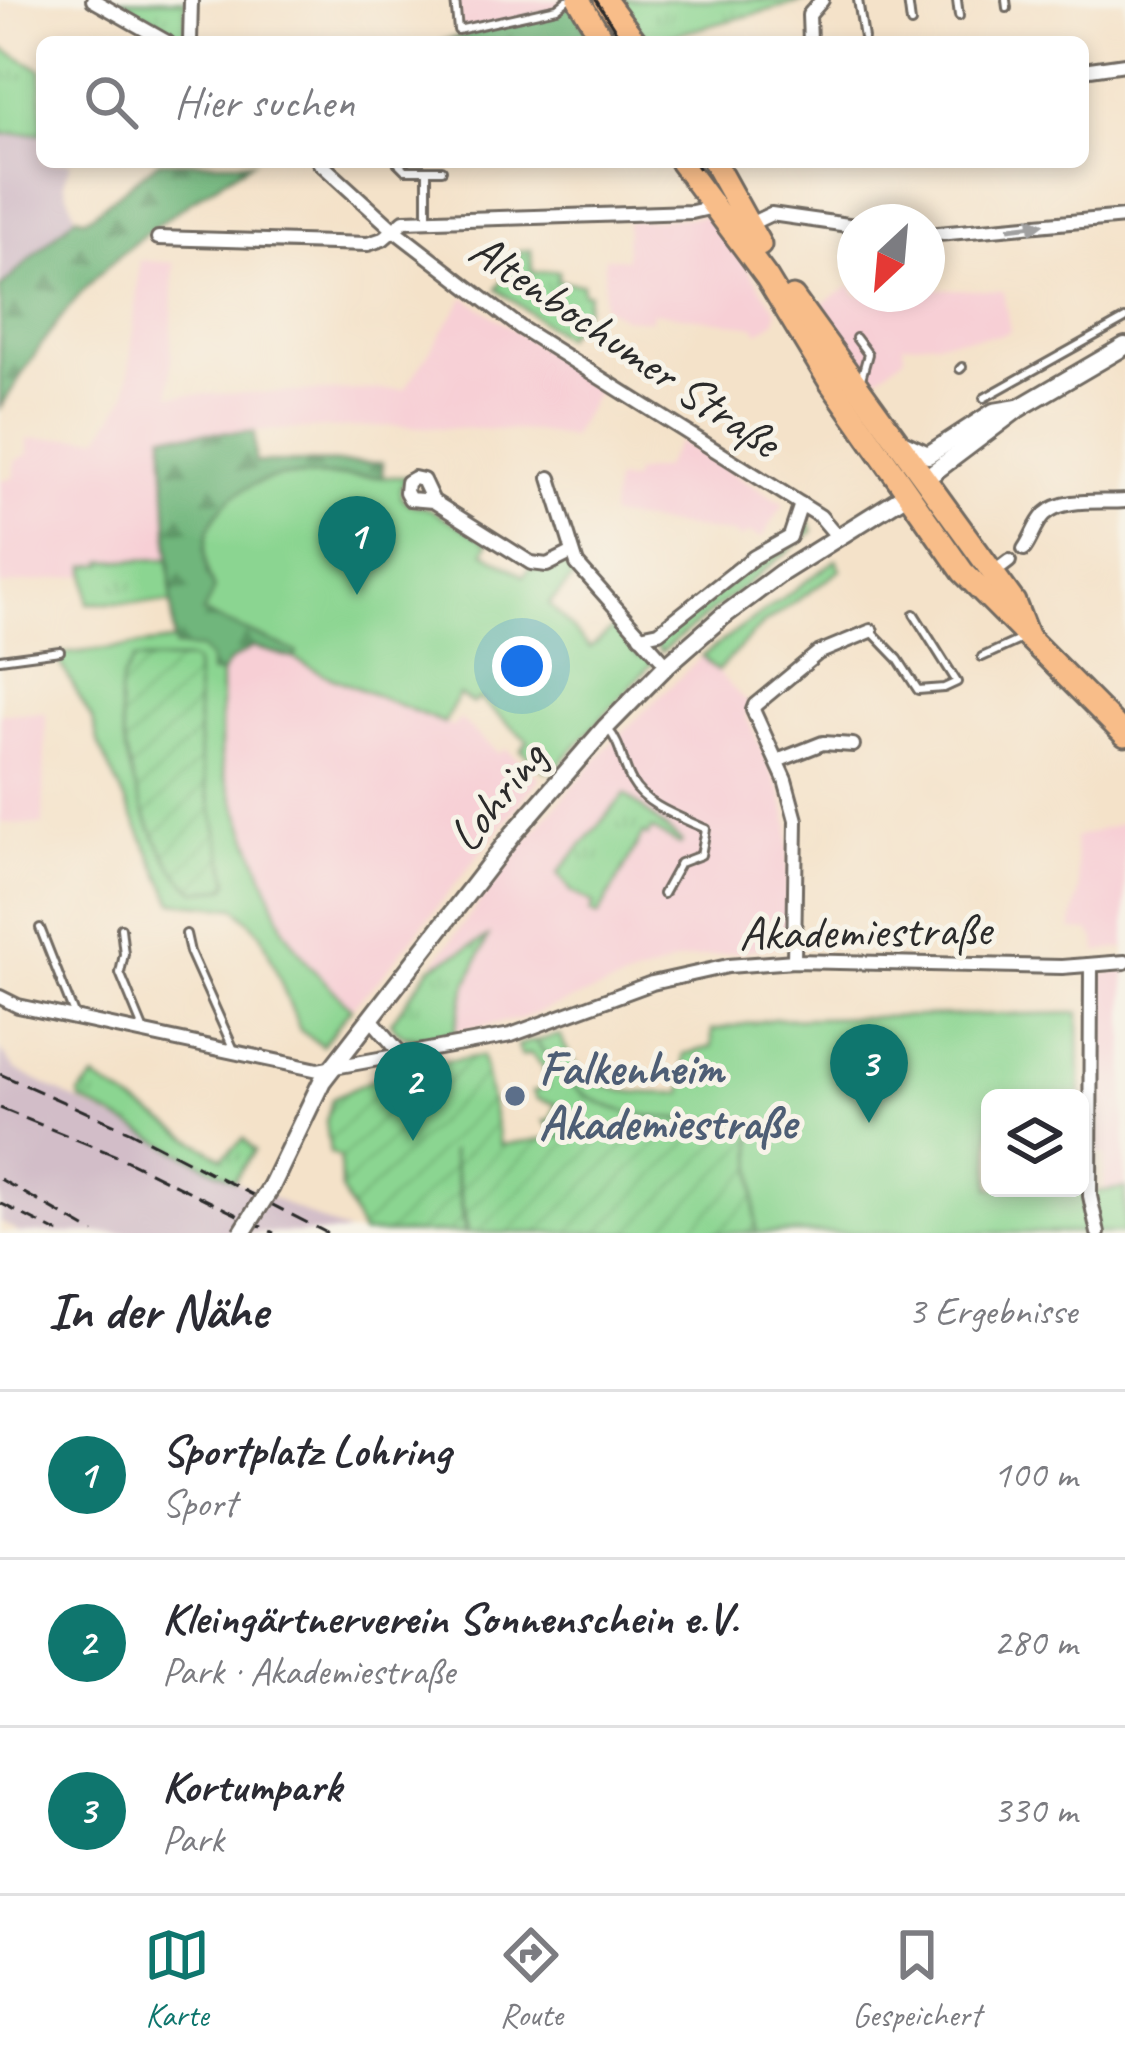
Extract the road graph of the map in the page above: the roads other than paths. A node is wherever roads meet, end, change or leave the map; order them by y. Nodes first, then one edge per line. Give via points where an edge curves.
1 (93, 0) edge
2 (191, 0) edge
3 (454, 0) edge
4 (567, 0) edge
5 (579, 0) edge
6 (605, 0) edge
7 (822, 0) edge
8 (858, 0) edge
9 (908, 0) edge
10 (957, 0) edge
11 (959, 16) dead end
12 (911, 23) dead end
13 (156, 36) edge
14 (190, 36) edge
15 (600, 36) edge
16 (632, 36) edge
17 (810, 36) edge
18 (864, 36) edge
19 (1125, 64) edge
20 (1089, 69) edge
21 (328, 168) edge
22 (403, 168) edge
23 (685, 168) edge
24 (716, 168) edge
25 (718, 168) edge
26 (427, 170) junction
27 (442, 170) dead end
28 (697, 185) junction
29 (714, 207) junction
30 (1125, 217) edge
31 (427, 220) junction
32 (837, 223) edge
33 (748, 225) junction
34 (394, 230) junction
35 (945, 233) edge
36 (158, 238) dead end
37 (1125, 319) edge
38 (856, 338) dead end
39 (1125, 346) edge
40 (857, 388) junction
41 (985, 398) dead end
42 (1019, 407) junction
43 (895, 436) junction
44 (550, 478) dead end
45 (926, 478) junction
46 (907, 494) junction
47 (433, 501) dead end
48 (1124, 501) edge
49 (801, 504) junction
50 (1125, 519) edge
51 (838, 537) junction
52 (937, 538) junction
53 (1024, 549) dead end
54 (571, 553) junction
55 (1000, 567) junction
56 (914, 614) dead end
57 (871, 631) joint
58 (640, 636) junction
59 (1028, 637) junction
60 (59, 651) dead end
61 (982, 656) dead end
62 (0, 659) edge
63 (667, 665) junction
64 (606, 727) junction
65 (1125, 735) edge
66 (853, 745) dead end
67 (777, 760) junction
68 (663, 894) dead end
69 (40, 928) dead end
70 (121, 928) dead end
71 (186, 934) dead end
72 (794, 961) junction
73 (1125, 962) edge
74 (1090, 966) junction
75 (0, 997) edge
76 (76, 1018) junction
77 (372, 1020) junction
78 (144, 1031) junction
79 (234, 1050) junction
80 (402, 1055) junction
81 (338, 1064) junction
82 (242, 1233) edge
83 (1098, 1233) edge

1 - 13 street
2 - 14 street
3 - 4 lane via 458,30
5 - 15 main road
6 - 16 main road
7 - 17 street via 808,15
8 - 18 lane
9 - 12 lane
10 - 11 lane
19 - 20 street
21 - 34 street, Altenbochumer Straße
22 - 26 lane
23 - 28 main road
24 - 28 main road
25 - 33 main road
26 - 27 lane
26 - 31 lane
28 - 29 main road
29 - 31 street
29 - 46 main road
35 -> 30 street
31 - 34 street
32 - 33 street via 771,214
33 - 40 main road
34 - 36 street via 368,244
34 - 49 street, Altenbochumer Straße via 521,328
37 - 41 lane
38 - 40 lane via 868,354
39 - 42 street
40 - 43 main road
42 - 43 street via 994,412 928,455
42 - 45 street
43 - 45 main road
44 - 54 street
45 - 46 main road
45 - 55 main road
46 - 51 street, Lohring
46 - 52 main road
47 - 54 street via 532,563 547,566
48 - 50 street
48 - 53 street via 1055,508
49 - 51 street, Altenbochumer Straße
49 - 58 street via 790,537 659,632
51 - 63 street, Lohring
52 - 55 main road via 979,575
52 - 59 main road
54 - 58 street
55 - 59 main road
56 - 57 lane via 958,682 918,690
57 - 67 street via 818,653 755,704
58 - 63 street
59 - 61 lane
59 - 65 main road
60 - 62 lane
63 - 64 street, Lohring
64 - 68 lane via 636,789 706,829 701,855 680,863
64 - 77 street, Lohring via 514,832
66 - 67 street via 823,743
67 - 72 street via 796,820
69 - 76 lane
70 - 78 lane via 120,973
71 - 79 lane
72 - 74 street, Akademiestraße
72 - 80 street, Akademiestraße via 652,983 511,1035
73 - 74 street, Akademiestraße
74 - 83 street via 1090,1196
75 - 76 street, Akademiestraße
76 - 78 street, Akademiestraße
77 - 80 street
77 - 81 street, Lohring
78 - 79 street, Akademiestraße
79 - 81 street, Akademiestraße via 318,1070
80 - 81 street, Akademiestraße
81 - 82 street, Lohring, bridge

